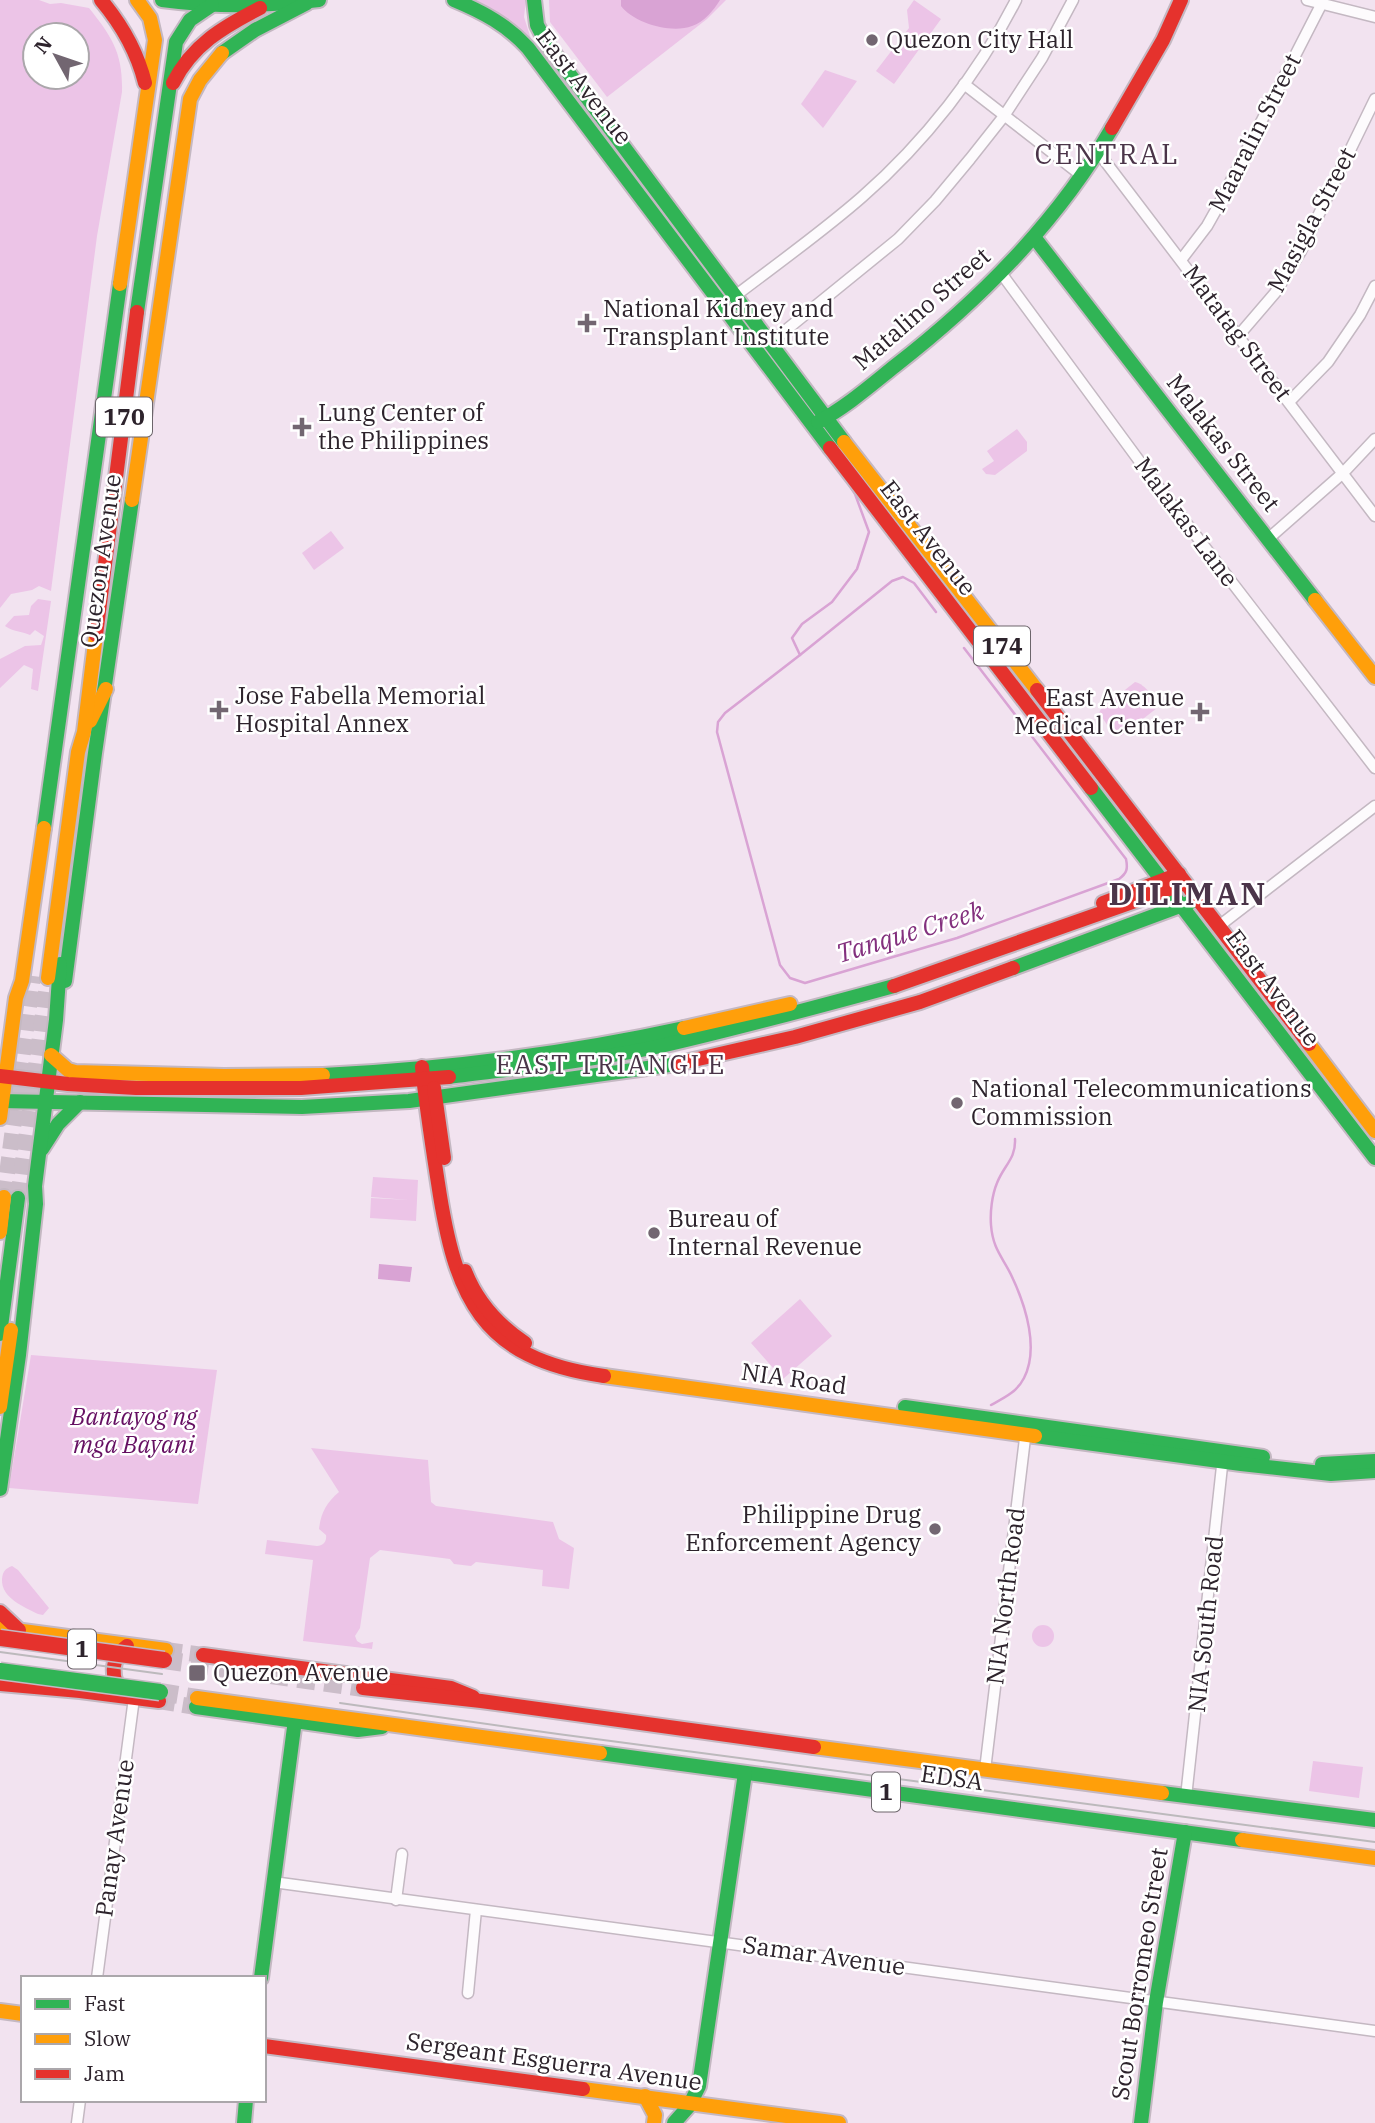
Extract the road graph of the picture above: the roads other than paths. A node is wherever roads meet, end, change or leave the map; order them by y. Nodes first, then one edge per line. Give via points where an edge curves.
1 (101, 0) edge
2 (137, 0) edge
3 (162, 0) edge
4 (454, 0) edge
5 (534, 0) edge
6 (1016, 0) edge
7 (1073, 0) edge
8 (1181, 0) edge
9 (1307, 0) edge
10 (315, 1) edge
11 (1322, 3) junction
12 (212, 5) junction
13 (265, 5) junction
14 (1375, 17) edge
15 (155, 40) junction
16 (176, 42) junction
17 (964, 83) junction
18 (146, 89) junction
19 (1375, 99) edge
20 (166, 102) junction
21 (1004, 116) junction
22 (1098, 152) junction
23 (1081, 175) junction
24 (1034, 237) junction
25 (1181, 260) junction
26 (1000, 273) junction
27 (1375, 286) edge
28 (735, 296) junction
29 (1239, 335) junction
30 (776, 339) junction
31 (1289, 402) junction
32 (819, 422) junction
33 (1375, 439) edge
34 (1343, 473) junction
35 (1375, 516) edge
36 (1268, 539) junction
37 (1375, 677) edge
38 (106, 689) junction
39 (62, 705) junction
40 (84, 732) junction
41 (97, 744) junction
42 (1375, 768) edge
43 (1375, 806) edge
44 (1182, 879) junction
45 (1166, 885) junction
46 (1199, 900) junction
47 (1181, 906) junction
48 (1219, 926) junction
49 (985, 956) junction
50 (991, 976) junction
51 (12, 979) junction
52 (16, 998) junction
53 (56, 1020) junction
54 (0, 1043) edge
55 (51, 1055) junction
56 (427, 1073) junction
57 (3, 1077) edge
58 (48, 1082) junction
59 (430, 1098) junction
60 (1, 1101) edge
61 (46, 1101) junction
62 (80, 1102) junction
63 (0, 1118) edge
64 (1375, 1131) edge
65 (39, 1157) junction
66 (1375, 1158) edge
67 (35, 1185) junction
68 (0, 1232) edge
69 (0, 1334) edge
70 (0, 1407) edge
71 (1026, 1428) junction
72 (1224, 1456) junction
73 (1375, 1461) edge
74 (1375, 1471) edge
75 (0, 1489) edge
76 (0, 1612) edge
77 (0, 1628) edge
78 (21, 1631) junction
79 (0, 1637) edge
80 (122, 1644) junction
81 (203, 1655) tunnel mouth
82 (0, 1671) edge
83 (4, 1687) edge
84 (363, 1688) tunnel mouth
85 (129, 1698) junction
86 (481, 1701) junction
87 (295, 1720) junction
88 (398, 1725) junction
89 (985, 1770) junction
90 (745, 1773) junction
91 (1186, 1797) junction
92 (1375, 1820) edge
93 (1185, 1832) junction
94 (402, 1854) dead end
95 (1375, 1858) edge
96 (273, 1882) junction
97 (396, 1899) junction
98 (476, 1910) junction
99 (719, 1942) junction
100 (97, 1976) edge
101 (261, 1976) edge
102 (468, 1993) dead end
103 (1156, 2002) junction
104 (0, 2011) edge
105 (21, 2014) edge
106 (1375, 2031) edge
107 (266, 2046) edge
108 (645, 2096) junction
109 (80, 2102) edge
110 (246, 2102) edge
111 (692, 2103) junction
112 (77, 2123) edge
113 (244, 2123) edge
114 (654, 2123) edge
115 (674, 2123) edge
116 (839, 2123) edge
117 (1141, 2123) edge

1 - 18 main road, Quezon Avenue / 170 via 129,37
2 - 15 main road via 152,22
3 - 12 main road, 170
4 - 32 main road, East Avenue / 174 via 496,18 525,45
5 - 28 main road, East Avenue / 174 via 543,39
6 - 17 street
7 - 21 street
8 - 22 main road, Matalino Street
9 - 11 street
10 - 13 main road, 170
10 - 38 main road, Quezon Avenue / 170 via 230,45 197,83 190,99
11 - 14 street
11 - 25 street, Maaralin Street via 1216,210
12 - 13 main road, 170
12 - 16 main road, Quezon Avenue / 170 via 192,17
13 - 20 main road, Quezon Avenue / 170 via 224,25 201,43 174,79
15 - 16 main road via 167,34
15 - 18 main road, Quezon Avenue / 170
16 - 20 main road, Quezon Avenue / 170
17 - 21 street
17 - 28 street via 916,142 861,198
18 - 39 main road, Quezon Avenue / 170
19 - 29 street, Masigla Street via 1301,251 1275,293
20 - 40 main road, Quezon Avenue / 170
21 - 23 street
21 - 30 street via 898,239
22 - 23 main road, Matalino Street
22 - 25 street, Matatag Street
23 - 24 main road, Matalino Street
24 - 26 main road, Matalino Street
24 - 36 main road, Malakas Street
25 - 29 street, Matatag Street
26 - 32 main road, Matalino Street via 940,331
26 - 42 street, Malakas Lane
27 - 31 street via 1328,362
28 - 30 main road, East Avenue / 174
29 - 31 street, Matatag Street
30 - 32 main road, East Avenue / 174
31 - 34 street, Matatag Street
32 - 44 main road, East Avenue / 174
32 - 45 main road, East Avenue / 174
33 - 34 street
34 - 35 street, Matatag Street
34 - 36 street
36 - 37 main road, Malakas Street
38 - 40 main road
38 - 41 main road, Quezon Avenue / 170
39 - 40 main road, Quezon Avenue / 170 via 64,755 41,977
39 - 51 main road, Quezon Avenue / 170 via 45,752
39 - 52 main road, Quezon Avenue / 170
40 - 41 main road
40 - 53 main road, Quezon Avenue / 170
41 - 53 main road, Quezon Avenue / 170
43 - 48 street
44 - 45 main road
44 - 46 main road, East Avenue / 174
45 - 47 main road, East Avenue / 174
45 - 49 main road
45 - 56 main road via 817,998 656,1034
46 - 47 main road
46 - 48 main road, East Avenue / 174
47 - 50 main road
47 - 66 main road, East Avenue / 174
48 - 64 main road, East Avenue / 174
49 - 50 main road
49 - 56 main road via 819,1007 659,1046 571,1061
50 - 59 main road via 847,1024 741,1050 630,1071
51 - 52 main road, Quezon Avenue / 170
51 - 54 main road
52 - 57 main road, Quezon Avenue / 170
53 - 55 main road, Quezon Avenue / 170
55 - 56 main road via 73,1072 187,1077
55 - 58 main road, Quezon Avenue / 170
56 - 58 main road via 301,1088 136,1088
56 - 59 main road, NIA Road
57 - 58 main road
57 - 60 main road, Quezon Avenue / 170
58 - 61 main road, Quezon Avenue / 170
59 - 62 main road via 302,1107
59 - 71 main road, NIA Road via 467,1276 496,1319 529,1346 558,1359 590,1365
60 - 61 main road
60 - 63 main road, Quezon Avenue / 170
61 - 62 main road
61 - 65 main road, Quezon Avenue / 170
62 - 65 main road via 53,1130
65 - 67 main road, Quezon Avenue / 170
67 - 70 main road, Quezon Avenue / 170
67 - 75 main road, Quezon Avenue / 170
68 - 69 main road via 11,1198
71 - 72 main road, NIA Road
71 - 89 street, NIA North Road
72 - 73 main road, NIA Road via 1330,1465
72 - 74 main road, NIA Road via 1331,1474
72 - 91 street, NIA South Road
76 - 78 main road
77 - 78 main road, 1
78 - 80 main road, 1
79 - 80 main road via 96,1648
79 - 80 main road, 1, bridge via 165,1655
80 - 85 main road via 113,1669 114,1682
81 - 86 main road, EDSA / 1 via 450,1688
82 - 85 main road, 1, bridge via 159,1697
83 - 85 main road, 1
84 - 86 main road, EDSA / 1
85 - 100 street, Panay Avenue
86 - 89 main road, EDSA / 1
87 - 88 main road, EDSA / 1 via 358,1730
87 - 88 main road, EDSA / 1 via 196,1702
87 - 96 main road
88 - 90 main road, EDSA / 1
89 - 91 main road, EDSA / 1
90 - 93 main road, EDSA / 1
90 - 99 main road
91 - 92 main road, EDSA / 1
93 - 95 main road, EDSA / 1
93 - 103 main road, Scout Borromeo Street
94 - 97 street
96 - 97 street, Samar Avenue
96 - 101 main road
97 - 98 street, Samar Avenue
98 - 99 street, Samar Avenue
98 - 102 street
99 - 103 street, Samar Avenue
99 - 111 main road via 699,2086
103 - 106 street, Samar Avenue
103 - 117 main road, Scout Borromeo Street
104 - 105 main road
107 - 108 main road, Sergeant Esguerra Avenue
108 - 111 main road, Sergeant Esguerra Avenue
108 - 114 main road
109 - 112 street
110 - 113 main road
111 - 115 main road
111 - 116 main road, Sergeant Esguerra Avenue

